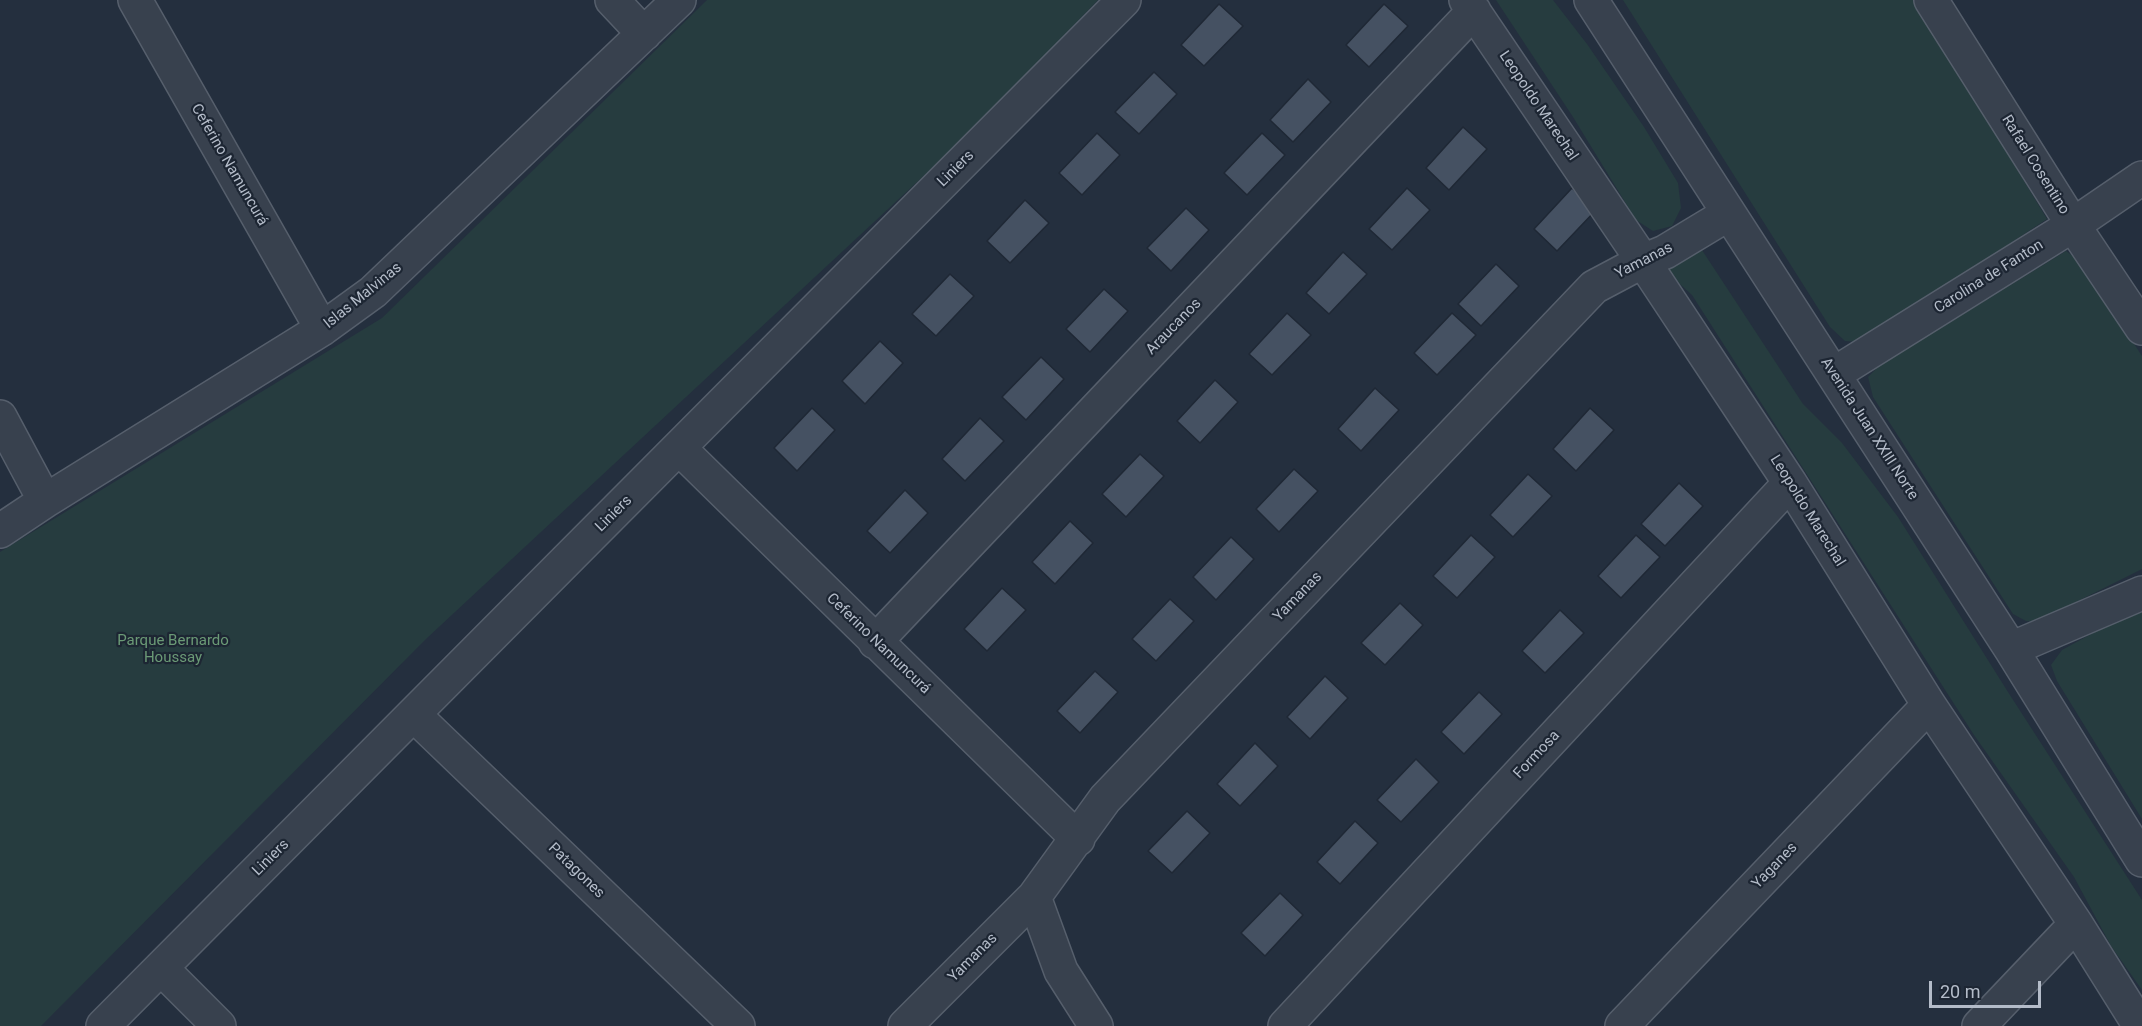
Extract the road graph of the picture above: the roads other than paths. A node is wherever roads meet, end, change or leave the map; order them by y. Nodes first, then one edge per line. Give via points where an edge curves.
1 (135, 0) edge
2 (612, 0) edge
3 (679, 0) edge
4 (1124, 0) edge
5 (1591, 0) edge
6 (1931, 0) edge
7 (1470, 6) edge
8 (644, 34) junction
9 (2142, 178) edge
10 (1728, 213) junction
11 (2073, 225) junction
12 (1643, 261) junction
13 (2142, 328) edge
14 (322, 329) junction
15 (1834, 374) junction
16 (0, 417) edge
17 (679, 448) junction
18 (1790, 483) junction
19 (45, 501) junction
20 (0, 531) edge
21 (2142, 593) edge
22 (875, 642) junction
23 (2011, 649) junction
24 (1929, 705) junction
25 (414, 715) junction
26 (1078, 839) junction
27 (2142, 860) edge
28 (1034, 897) junction
29 (2076, 924) junction
30 (161, 968) junction
31 (103, 1026) edge
32 (219, 1026) edge
33 (738, 1026) edge
34 (905, 1026) edge
35 (1096, 1026) edge
36 (1285, 1026) edge
37 (1622, 1026) edge
38 (1979, 1026) edge
39 (2140, 1026) edge

1 - 14 street, Ceferino Namuncurá
2 - 8 street
3 - 8 street, Islas Malvinas
4 - 17 street, Liniers
5 - 10 street, Avenida Juan XXIII Norte
6 - 11 street, Rafael Cosentino
7 - 12 street, Leopoldo Marechal
7 - 22 street, Araucanos
8 - 14 street, Islas Malvinas via 373,292
9 - 11 street, Carolina de Fanton
10 - 12 street, Yamanas
10 - 15 street, Avenida Juan XXIII Norte
11 - 13 street, Rafael Cosentino
11 - 15 street, Carolina de Fanton
12 - 18 street, Leopoldo Marechal
12 - 26 street, Yamanas via 1594,287 1105,799
14 - 19 street, Islas Malvinas
15 - 23 street, Avenida Juan XXIII Norte
16 - 19 street
17 - 22 street, Ceferino Namuncurá
17 - 25 street, Liniers
18 - 24 street, Leopoldo Marechal
18 - 36 street, Formosa
19 - 20 street, Islas Malvinas
21 - 23 street
22 - 26 street, Ceferino Namuncurá
23 - 27 street, Avenida Juan XXIII Norte
24 - 29 street, Leopoldo Marechal
24 - 37 street, Yaganes
25 - 30 street, Liniers
25 - 33 street, Patagones
26 - 28 street, Yamanas
28 - 34 street, Yamanas
28 - 35 street via 1060,971
29 - 38 street
29 - 39 street, Leopoldo Marechal
30 - 31 street, Liniers
30 - 32 street

